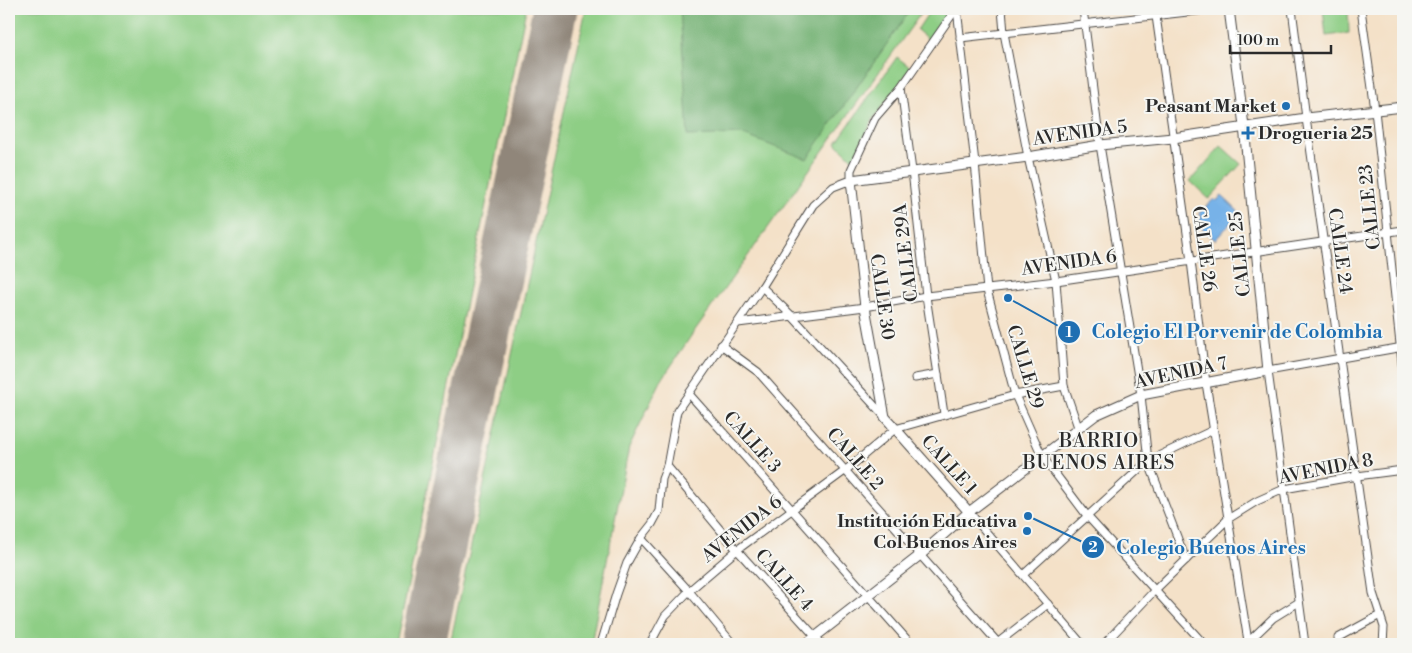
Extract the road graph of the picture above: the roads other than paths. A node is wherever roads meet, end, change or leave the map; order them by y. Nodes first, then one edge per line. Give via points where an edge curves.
1 (957, 9) edge
2 (1002, 9) edge
3 (1083, 9) edge
4 (1214, 9) edge
5 (1229, 9) edge
6 (1292, 9) edge
7 (1361, 9) edge
8 (1156, 13) edge
9 (1085, 24) junction
10 (1004, 33) junction
11 (960, 38) junction
12 (901, 88) junction
13 (1403, 107) edge
14 (1375, 110) junction
15 (1306, 118) junction
16 (1244, 126) junction
17 (1173, 138) junction
18 (1100, 144) junction
19 (1028, 156) junction
20 (976, 163) junction
21 (912, 171) junction
22 (851, 180) junction
23 (1403, 230) edge
24 (1388, 232) junction
25 (1323, 242) junction
26 (1256, 251) junction
27 (1191, 261) junction
28 (1120, 271) junction
29 (1056, 281) junction
30 (762, 287) junction
31 (987, 290) junction
32 (926, 296) junction
33 (864, 307) junction
34 (791, 315) junction
35 (738, 323) junction
36 (721, 346) junction
37 (1402, 347) edge
38 (1340, 358) junction
39 (1268, 372) junction
40 (1403, 372) edge
41 (938, 374) junction
42 (915, 378) dead end
43 (1206, 383) junction
44 (1064, 386) junction
45 (881, 394) junction
46 (690, 395) junction
47 (1015, 395) junction
48 (1141, 396) junction
49 (868, 399) junction
50 (944, 414) junction
51 (885, 417) junction
52 (1078, 427) junction
53 (895, 429) junction
54 (1213, 430) junction
55 (1042, 456) junction
56 (1148, 460) junction
57 (667, 466) junction
58 (846, 470) junction
59 (1403, 470) edge
60 (1357, 476) junction
61 (1284, 489) junction
62 (792, 509) junction
63 (969, 512) junction
64 (1088, 517) junction
65 (1228, 519) junction
66 (641, 538) junction
67 (737, 550) junction
68 (919, 556) junction
69 (1186, 560) junction
70 (1023, 575) junction
71 (689, 591) junction
72 (1154, 591) junction
73 (868, 595) junction
74 (1299, 602) junction
75 (1048, 604) junction
76 (1380, 615) junction
77 (1338, 638) dead end
78 (819, 641) edge
79 (1247, 643) edge
80 (602, 644) edge
81 (650, 644) edge
82 (732, 644) edge
83 (806, 644) edge
84 (911, 644) edge
85 (998, 644) edge
86 (1082, 644) edge
87 (1104, 644) edge
88 (1204, 644) edge
89 (1305, 644) edge
90 (1383, 644) edge

1 - 11 street, CALLE 29
1 - 12 street
2 - 10 street
3 - 9 street
4 - 8 street
5 - 16 street, CALLE 25
6 - 15 street, CALLE 24
7 - 14 street, CALLE 23
8 - 9 street
8 - 17 street, CALLE 26
9 - 10 street
9 - 18 street
10 - 11 street
10 - 19 street
11 - 20 street, CALLE 29
12 - 21 street, CALLE 29A
12 - 22 street via 875,118 851,170
13 - 14 street, AVENIDA 5
14 - 15 street, AVENIDA 5
14 - 24 street, CALLE 23
15 - 16 street, AVENIDA 5
15 - 25 street, CALLE 24
16 - 17 street, AVENIDA 5
16 - 26 street, CALLE 25
17 - 18 street, AVENIDA 5
17 - 27 street, CALLE 26
18 - 19 street, AVENIDA 5
18 - 28 street
19 - 20 street, AVENIDA 5
19 - 29 street
20 - 21 street, AVENIDA 5
20 - 31 street, CALLE 29
21 - 22 street, AVENIDA 5
21 - 32 street, CALLE 29A
22 - 30 street via 833,187 813,206
22 - 33 street, CALLE 30
23 - 24 street, AVENIDA 6
24 - 25 street, AVENIDA 6
24 - 37 street, CALLE 23
25 - 26 street, AVENIDA 6
25 - 38 street, CALLE 24
26 - 27 street, AVENIDA 6
26 - 39 street, CALLE 25
27 - 28 street, AVENIDA 6
27 - 43 street, CALLE 26
28 - 29 street, AVENIDA 6
28 - 48 street
29 - 31 street, AVENIDA 6
29 - 44 street
30 - 34 street, CALLE 1
30 - 35 street
31 - 32 street, AVENIDA 6
31 - 47 street, CALLE 29
32 - 33 street, AVENIDA 6
32 - 41 street, CALLE 29A
33 - 34 street, AVENIDA 6
33 - 45 street, CALLE 30
34 - 35 street, AVENIDA 6
34 - 49 street, CALLE 1
35 - 36 street
36 - 46 street
36 - 58 street, CALLE 2 via 758,372
37 - 38 street, AVENIDA 7
37 - 40 street, CALLE 23
38 - 39 street, AVENIDA 7
38 - 60 street, CALLE 24
39 - 43 street, AVENIDA 7
39 - 61 street, CALLE 25
41 - 42 street
41 - 50 street, CALLE 29A
43 - 48 street, AVENIDA 7
43 - 54 street, CALLE 26
44 - 47 street, AVENIDA 6
44 - 52 street
45 - 49 street
45 - 51 street, CALLE 30
46 - 57 street via 677,411
46 - 62 street, CALLE 3
47 - 50 street, AVENIDA 6
47 - 55 street, CALLE 29
48 - 52 street, AVENIDA 7 via 1096,415
48 - 56 street
49 - 51 street, CALLE 1
50 - 53 street, AVENIDA 6
51 - 53 street, CALLE 1
52 - 55 street, AVENIDA 7
53 - 58 street, AVENIDA 6
53 - 63 street, CALLE 1
54 - 56 street
54 - 65 street, CALLE 26
55 - 63 street, AVENIDA 7
55 - 64 street, CALLE 29
56 - 64 street
56 - 69 street
57 - 66 street via 662,479 659,511
57 - 67 street, CALLE 4
58 - 62 street, AVENIDA 6
58 - 68 street, CALLE 2
59 - 60 street, AVENIDA 8
60 - 61 street, AVENIDA 8
60 - 76 street, CALLE 24 via 1373,594
61 - 65 street, AVENIDA 8
61 - 74 street, CALLE 25
62 - 67 street, AVENIDA 6
62 - 73 street, CALLE 3
63 - 68 street, AVENIDA 7
63 - 70 street, CALLE 1
64 - 70 street
64 - 72 street, CALLE 29
65 - 69 street, AVENIDA 8
65 - 79 street, CALLE 26
66 - 71 street
66 - 80 street via 627,563
67 - 71 street, AVENIDA 6
67 - 78 street, CALLE 4
68 - 73 street, AVENIDA 7
68 - 85 street, CALLE 2
69 - 72 street, AVENIDA 8
70 - 75 street, CALLE 1
71 - 81 street, AVENIDA 6 via 665,616
71 - 82 street
72 - 87 street, AVENIDA 8
72 - 88 street, CALLE 29
73 - 78 street, AVENIDA 7
73 - 84 street, CALLE 3
74 - 79 street via 1273,618
74 - 89 street, CALLE 25
75 - 85 street
75 - 86 street, CALLE 1
76 - 77 street
76 - 90 street, CALLE 24 via 1384,626
78 - 83 street, AVENIDA 7

